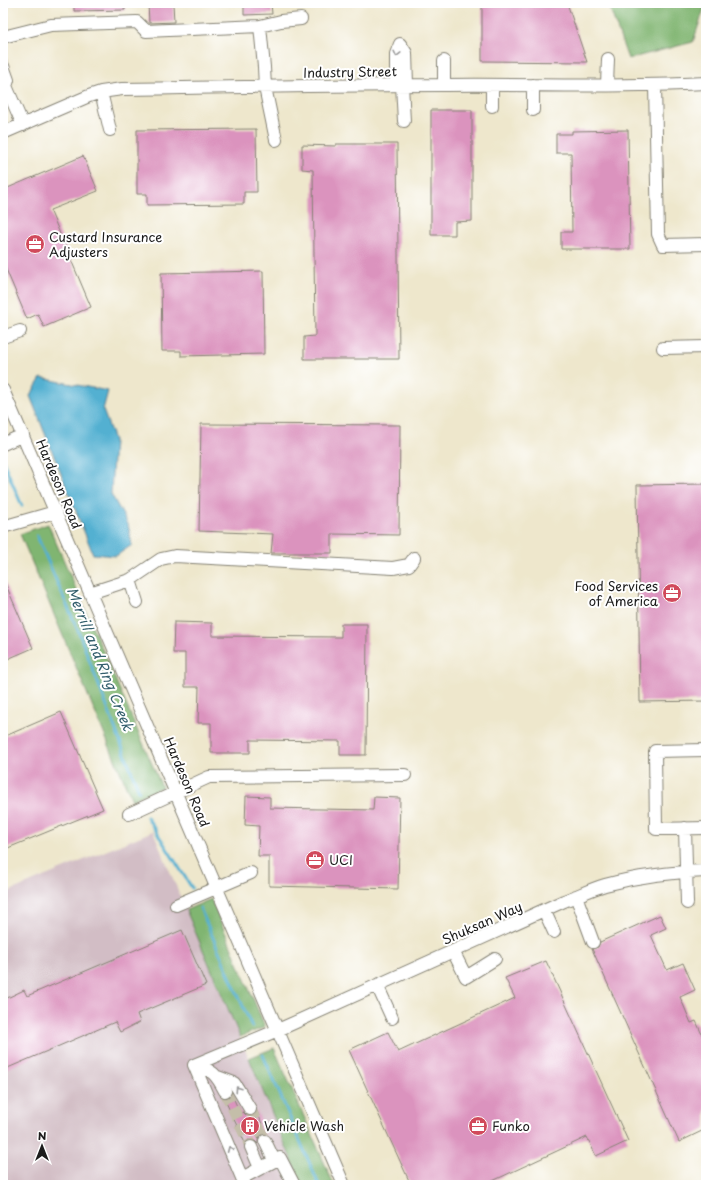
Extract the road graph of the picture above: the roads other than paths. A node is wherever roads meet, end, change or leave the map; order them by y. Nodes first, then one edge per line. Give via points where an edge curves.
1 (301, 20) dead end
2 (260, 26) junction
3 (3, 36) edge
4 (608, 59) dead end
5 (444, 61) dead end
6 (3, 66) edge
7 (706, 83) edge
8 (5, 85) edge
9 (401, 85) junction
10 (444, 85) junction
11 (492, 85) junction
12 (533, 85) junction
13 (607, 85) junction
14 (655, 85) junction
15 (264, 87) junction
16 (101, 92) junction
17 (492, 106) dead end
18 (533, 110) dead end
19 (404, 121) dead end
20 (23, 125) junction
21 (110, 130) dead end
22 (3, 133) edge
23 (276, 140) dead end
24 (706, 244) edge
25 (20, 331) dead end
26 (3, 337) edge
27 (706, 347) edge
28 (663, 348) dead end
29 (3, 390) edge
30 (23, 435) junction
31 (3, 444) edge
32 (55, 512) junction
33 (6, 526) dead end
34 (414, 558) dead end
35 (130, 580) junction
36 (90, 593) junction
37 (137, 602) dead end
38 (706, 750) edge
39 (405, 775) dead end
40 (176, 792) junction
41 (130, 814) dead end
42 (685, 828) junction
43 (706, 828) edge
44 (685, 871) junction
45 (706, 871) edge
46 (251, 873) dead end
47 (217, 888) junction
48 (576, 896) junction
49 (687, 903) dead end
50 (176, 905) dead end
51 (544, 910) junction
52 (554, 932) dead end
53 (592, 942) dead end
54 (453, 951) junction
55 (495, 959) dead end
56 (377, 985) junction
57 (392, 1018) dead end
58 (278, 1030) junction
59 (194, 1065) junction
60 (218, 1077) junction
61 (226, 1091) tunnel mouth
62 (250, 1110) tunnel mouth
63 (265, 1142) tunnel mouth
64 (251, 1147) tunnel mouth
65 (277, 1159) junction
66 (260, 1168) junction
67 (243, 1181) edge
68 (294, 1185) edge
69 (344, 1185) edge

1 - 2 street
2 - 3 street via 146,31 137,22 51,25
2 - 15 street
4 - 13 street
5 - 10 street
6 - 8 street via 8,80
7 - 14 street, Industry Street
8 - 20 street
9 - 10 street, Industry Street
9 - 15 street, Industry Street
9 - 19 street
10 - 11 street, Industry Street
11 - 12 street, Industry Street
11 - 17 street
12 - 13 street, Industry Street
12 - 18 street
13 - 14 street, Industry Street
14 - 24 street via 658,234 663,245
15 - 16 street, Industry Street via 122,88
15 - 23 street
16 - 20 street, Industry Street
16 - 21 street
20 - 22 street, Industry Street
25 - 26 street
27 - 28 street
29 - 30 street, Hardeson Road
30 - 31 street
30 - 32 street, Hardeson Road
32 - 33 street
32 - 36 street, Hardeson Road
34 - 35 street via 409,565 393,568 175,556 161,559
35 - 36 street
35 - 37 street
36 - 40 street, Hardeson Road
38 - 42 street via 655,751 656,829
39 - 40 street via 209,777
40 - 41 street
40 - 47 street, Hardeson Road
42 - 43 street
42 - 44 street
44 - 45 street, Shuksan Way
44 - 48 street, Shuksan Way via 641,877
44 - 49 street
46 - 47 street
47 - 50 street
47 - 58 street, Hardeson Road
48 - 51 street, Shuksan Way
48 - 53 street
51 - 52 street
51 - 54 street, Shuksan Way
54 - 55 street via 466,977
54 - 56 street, Shuksan Way
56 - 57 street
56 - 58 street, Shuksan Way
58 - 59 street, Shuksan Way
58 - 69 street, Hardeson Road
59 - 60 street via 208,1069
67 -> 59 street
60 - 61 street
62 -> 60 street via 234,1083
63 - 65 street
64 - 66 street
65 - 66 street
65 - 68 street
66 - 67 street

